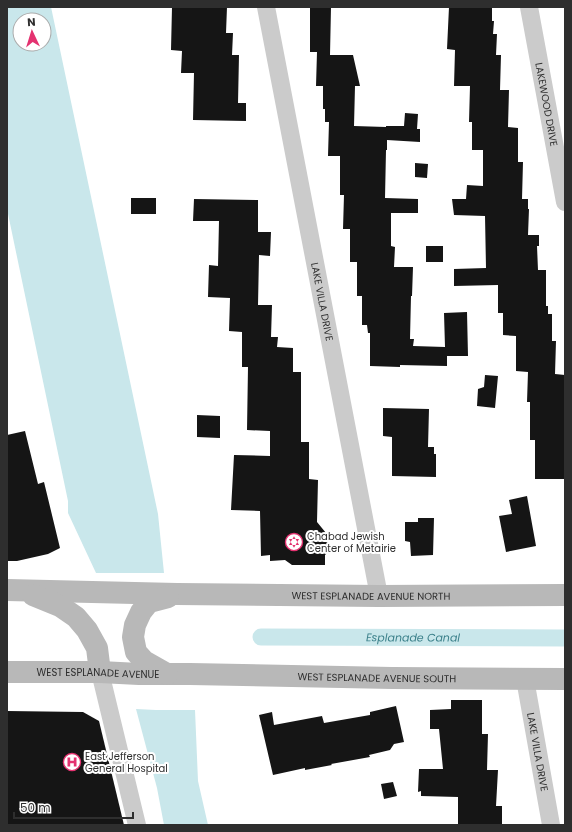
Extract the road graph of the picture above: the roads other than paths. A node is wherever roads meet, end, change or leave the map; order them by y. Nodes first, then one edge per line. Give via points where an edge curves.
1 (266, 7) edge
2 (529, 7) edge
3 (565, 202) edge
4 (14, 590) edge
5 (177, 594) junction
6 (565, 595) edge
7 (379, 596) junction
8 (7, 672) edge
9 (100, 672) junction
10 (167, 674) junction
11 (190, 674) joint
12 (526, 679) junction
13 (565, 679) edge
14 (136, 825) edge
15 (551, 825) edge

1 - 7 street, LAKE VILLA DRIVE
2 - 3 street, LAKEWOOD DRIVE
4 - 5 main road
4 - 9 main road via 60,606 76,617 97,648
5 - 7 main road, WEST ESPLANADE AVENUE NORTH
5 - 10 main road via 149,602 141,612 133,637 136,652 144,661
6 - 7 main road, WEST ESPLANADE AVENUE NORTH
8 - 9 main road, WEST ESPLANADE AVENUE
9 - 10 main road, WEST ESPLANADE AVENUE
9 - 14 street
10 - 11 main road, WEST ESPLANADE AVENUE
11 - 12 main road, WEST ESPLANADE AVENUE SOUTH
12 - 13 main road, WEST ESPLANADE AVENUE SOUTH
12 - 15 street, LAKE VILLA DRIVE

